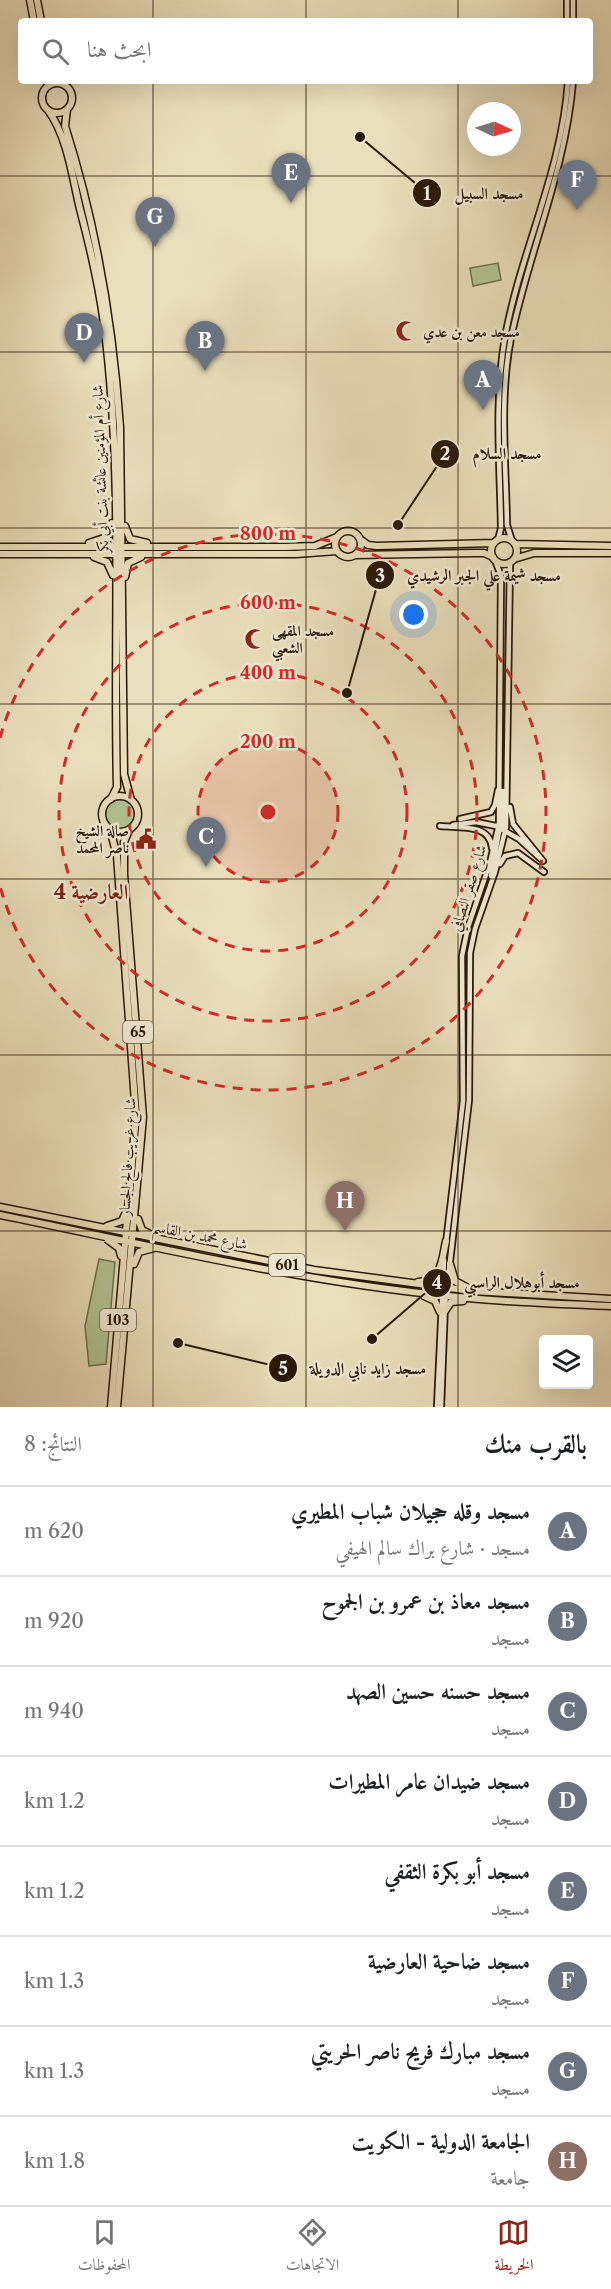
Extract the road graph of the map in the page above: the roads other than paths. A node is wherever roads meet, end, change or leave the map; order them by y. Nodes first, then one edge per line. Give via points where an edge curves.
1 (30, 0) edge
2 (37, 0) edge
3 (567, 0) edge
4 (573, 0) edge
5 (33, 18) edge
6 (40, 18) edge
7 (567, 18) edge
8 (573, 18) edge
9 (48, 84) edge
10 (65, 84) edge
11 (568, 84) edge
12 (573, 84) edge
13 (67, 109) junction
14 (48, 110) junction
15 (554, 177) junction
16 (516, 305) junction
17 (502, 381) junction
18 (504, 501) junction
19 (118, 508) junction
20 (337, 537) junction
21 (361, 540) junction
22 (496, 542) junction
23 (513, 542) junction
24 (611, 546) edge
25 (0, 547) edge
26 (60, 547) junction
27 (167, 547) junction
28 (118, 550) junction
29 (337, 551) junction
30 (52, 553) junction
31 (611, 553) edge
32 (0, 554) edge
33 (67, 554) junction
34 (163, 554) junction
35 (355, 555) junction
36 (494, 559) junction
37 (512, 561) junction
38 (115, 581) junction
39 (122, 610) junction
40 (501, 757) junction
41 (508, 774) junction
42 (111, 799) junction
43 (131, 800) junction
44 (460, 819) dead end
45 (453, 825) dead end
46 (440, 826) dead end
47 (110, 829) junction
48 (129, 830) junction
49 (503, 830) junction
50 (544, 872) dead end
51 (482, 888) junction
52 (486, 900) junction
53 (134, 1195) junction
54 (0, 1207) edge
55 (0, 1215) edge
56 (87, 1230) junction
57 (130, 1237) junction
58 (446, 1241) junction
59 (173, 1245) junction
60 (450, 1264) junction
61 (314, 1270) junction
62 (278, 1271) junction
63 (122, 1274) junction
64 (388, 1284) junction
65 (129, 1285) junction
66 (400, 1290) junction
67 (444, 1292) junction
68 (496, 1292) junction
69 (565, 1298) junction
70 (611, 1299) edge
71 (492, 1300) junction
72 (521, 1303) junction
73 (611, 1306) edge
74 (442, 1312) junction
75 (111, 1407) edge
76 (117, 1407) edge
77 (439, 1407) edge

1 - 5 main road
2 - 6 main road
3 - 7 main road
4 - 8 main road
9 - 14 main road via 42,98
10 - 13 main road via 72,95
11 - 15 main road
12 - 15 main road via 567,141
13 - 14 main road via 56,113
13 - 19 main road, شارع أم المؤمنين عائشة بنت أبي بكر via 65,126 98,252 114,344 120,427
14 - 19 main road, شارع أم المؤمنين عائشة بنت أبي بكر via 57,123 65,149 103,315
15 - 16 main road
16 - 17 main road
16 - 17 main road via 507,376
17 - 18 main road
18 - 22 main road
18 - 23 main road via 507,530
19 - 26 main road via 110,532 102,540
19 - 27 main road via 130,538
19 - 28 main road, شارع أم المؤمنين عائشة بنت أبي بكر
20 - 21 main road via 350,531
20 - 27 main road via 315,546
20 - 29 main road
21 - 22 main road via 377,546
21 - 35 main road
22 - 23 main road
22 - 36 main road via 491,550
23 - 24 main road
23 - 37 main road via 517,552
25 - 26 main road
26 - 28 main road
27 - 28 main road
28 - 30 main road
28 - 33 main road
28 - 34 main road
28 - 38 main road, شارع أم المؤمنين عائشة بنت أبي بكر
28 - 39 main road, شارع أم المؤمنين عائشة بنت أبي بكر
29 - 34 main road
29 - 35 main road via 345,557
30 - 32 main road
30 - 33 main road
31 - 37 main road via 534,553
33 - 38 main road via 103,559
34 - 39 main road via 128,563
35 - 36 main road via 475,552
36 - 37 main road via 502,564
36 - 40 main road via 501,576
37 - 41 main road, شارع صقر النصافي
38 - 42 main road, شارع أم المؤمنين عائشة بنت أبي بكر via 117,787
39 - 43 main road, شارع أم المؤمنين عائشة بنت أبي بكر via 124,774
40 - 44 main road via 494,809 486,815
40 - 49 main road
41 - 49 main road, شارع صقر النصافي
41 - 49 main road via 511,820 543,861
42 - 43 main road via 121,796
42 - 47 main road, 65 via 102,814
43 - 48 main road, 65 via 137,807 138,818
45 - 49 main road via 476,822
46 - 51 main road via 478,829 488,834 492,850
47 - 48 main road via 120,833
47 - 53 main road, شارع غريب فالح الجسار / 65 via 117,856 134,1077
48 - 53 main road, شارع غريب فالح الجسار / 65 via 124,842 124,874 142,1090 142,1146
49 - 51 main road, شارع صقر النصافي
49 - 52 main road, شارع صقر النصافي
50 - 52 main road via 524,855 508,854 501,861
51 - 58 main road, شارع صقر النصافي via 462,956 463,1101
52 - 60 main road, شارع صقر النصافي via 470,952 468,1108
53 - 56 main road via 122,1221
53 - 57 main road
53 - 59 main road via 142,1230
54 - 56 main road, شارع محمد بن القاسم / 601
55 - 56 main road, شارع محمد بن القاسم / 601
56 - 57 main road, شارع محمد بن القاسم / 601
56 - 63 main road via 117,1244
57 - 59 main road, شارع محمد بن القاسم / 601
57 - 59 main road, شارع محمد بن القاسم / 601
57 - 63 main road, 103
57 - 65 main road
58 - 64 main road via 440,1269 433,1278
58 - 67 main road, شارع صقر النصافي
59 - 61 main road, شارع محمد بن القاسم / 601
59 - 62 main road, شارع محمد بن القاسم / 601
59 - 65 main road via 140,1252
60 - 67 main road, شارع صقر النصافي
60 - 68 main road via 459,1285
61 - 62 main road via 278,1266
61 - 64 main road, شارع محمد بن القاسم / 601
62 - 64 main road, شارع محمد بن القاسم / 601
63 - 75 main road, 103
64 - 66 main road, شارع محمد بن القاسم / 601
64 - 67 main road, شارع محمد بن القاسم / 601
65 - 76 main road, 103
66 - 67 main road, شارع محمد بن القاسم / 601
66 - 74 main road via 431,1299
67 - 68 main road
67 - 71 main road, شارع محمد بن القاسم / 601
67 - 74 main road
68 - 69 main road
69 - 70 main road
69 - 72 main road via 565,1303
71 - 72 main road, شارع محمد بن القاسم / 601
71 - 74 main road via 455,1301
72 - 73 main road, شارع محمد بن القاسم / 601
74 - 77 main road

